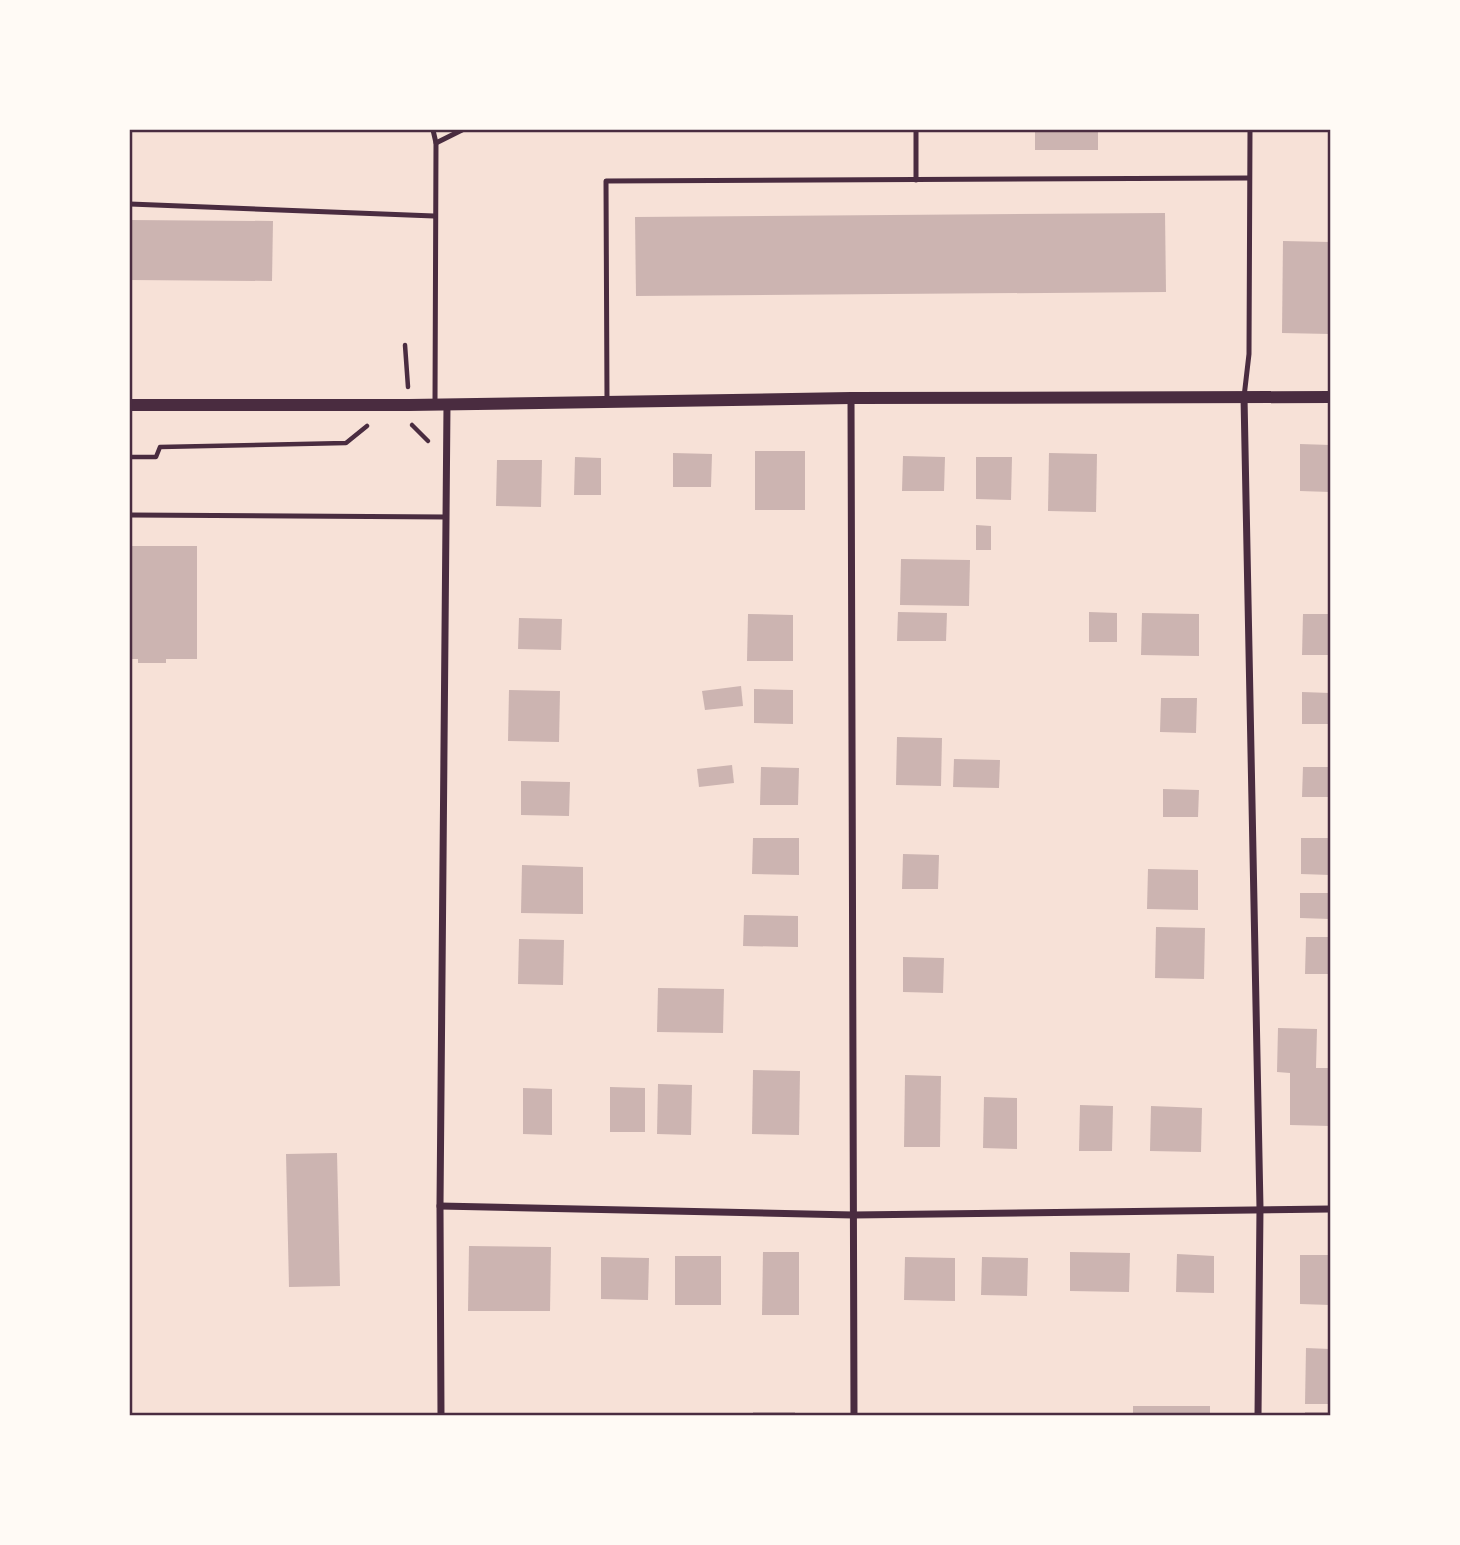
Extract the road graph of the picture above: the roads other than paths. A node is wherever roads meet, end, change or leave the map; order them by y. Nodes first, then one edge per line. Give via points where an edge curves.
1 (433, 130) edge
2 (462, 130) edge
3 (916, 130) edge
4 (1250, 130) edge
5 (436, 143) junction
6 (1250, 178) junction
7 (916, 180) junction
8 (130, 204) edge
9 (434, 216) junction
10 (1244, 397) junction
11 (1331, 397) edge
12 (851, 398) junction
13 (607, 402) junction
14 (130, 405) edge
15 (441, 405) junction
16 (130, 514) edge
17 (446, 517) junction
18 (440, 1206) junction
19 (1260, 1208) junction
20 (1331, 1209) edge
21 (853, 1215) junction
22 (441, 1416) edge
23 (854, 1416) edge
24 (1258, 1416) edge

1 - 5 lane
2 - 5 lane
3 - 7 lane
4 - 6 lane
5 - 9 lane
6 - 7 lane
6 - 10 lane via 1249,354
7 - 13 lane via 606,181
8 - 9 lane
9 - 15 lane
10 - 11 street
10 - 12 street
10 - 19 street
12 - 13 street
12 - 21 street
13 - 15 street
14 - 15 street
15 - 17 street via 447,460
16 - 17 lane
17 - 18 street
18 - 21 street
18 - 22 street
19 - 20 street
19 - 21 street
19 - 24 street
21 - 23 street

